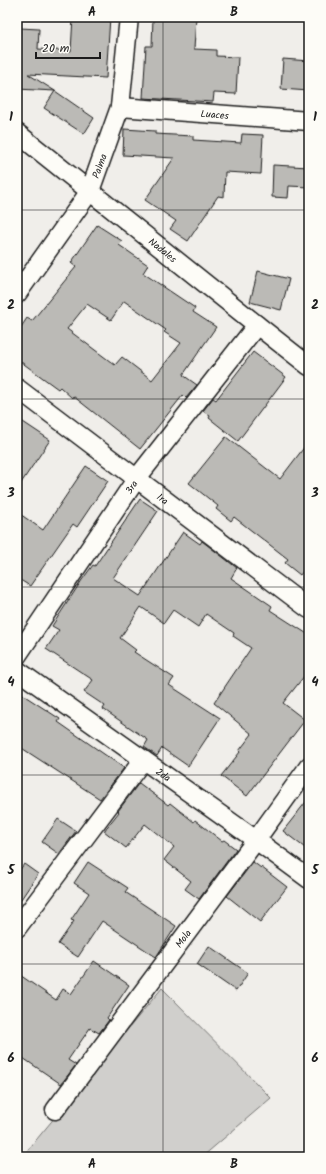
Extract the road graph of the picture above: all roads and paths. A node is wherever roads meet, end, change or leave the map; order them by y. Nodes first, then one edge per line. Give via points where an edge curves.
1 (129, 17) edge
2 (120, 107) junction
3 (309, 121) edge
4 (17, 133) edge
5 (90, 191) junction
6 (17, 294) edge
7 (257, 325) junction
8 (309, 366) edge
9 (17, 388) edge
10 (137, 478) junction
11 (309, 609) edge
12 (17, 656) edge
13 (17, 670) edge
14 (143, 760) junction
15 (309, 766) edge
16 (256, 840) junction
17 (309, 879) edge
18 (17, 928) edge
19 (55, 1110) dead end

1 - 2 street, Palma
2 - 3 street, Luaces
2 - 5 street, Palma
4 - 5 street, Nadales
5 - 6 street, Palma
5 - 7 street, Nadales
7 - 8 street, Nadales
7 - 10 street, 3ra
9 - 10 street, 1ra
10 - 11 street, 1ra
10 - 12 street, 3ra
13 - 14 street, 2da
14 - 16 street, 2da
14 - 18 street
15 - 16 street, Mola
16 - 17 street, 2da
16 - 19 street, Mola

